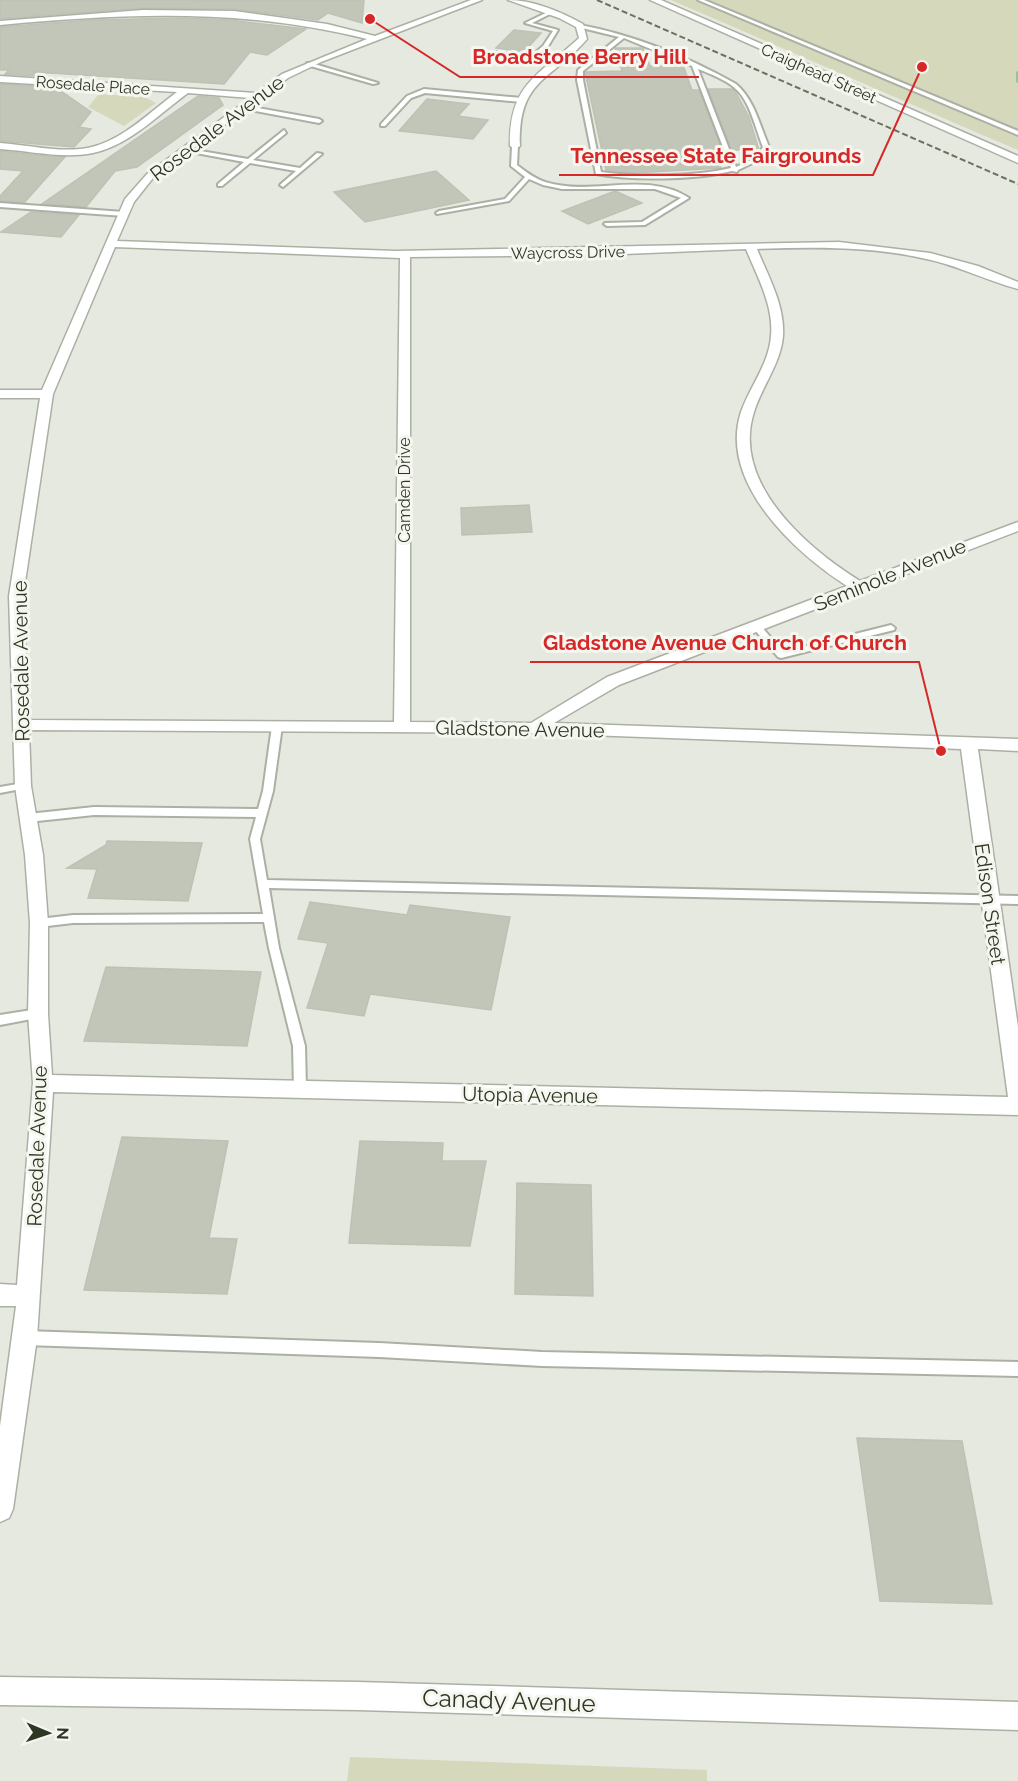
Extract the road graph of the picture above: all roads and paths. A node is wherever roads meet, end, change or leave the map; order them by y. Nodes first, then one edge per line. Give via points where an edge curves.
1 (478, 0) edge
2 (512, 0) edge
3 (654, 0) edge
4 (700, 0) edge
5 (552, 12) junction
6 (0, 22) edge
7 (580, 26) junction
8 (623, 36) junction
9 (375, 38) junction
10 (493, 53) dead end
11 (531, 59) junction
12 (558, 63) junction
13 (309, 64) junction
14 (694, 66) junction
15 (0, 79) edge
16 (375, 83) dead end
17 (186, 90) junction
18 (257, 96) junction
19 (522, 100) junction
20 (242, 107) junction
21 (319, 121) dead end
22 (383, 125) dead end
23 (284, 132) dead end
24 (1018, 133) edge
25 (0, 146) edge
26 (515, 146) joint
27 (183, 150) junction
28 (319, 154) dead end
29 (1017, 158) edge
30 (248, 161) junction
31 (301, 170) junction
32 (735, 171) junction
33 (528, 177) junction
34 (220, 185) dead end
35 (283, 186) dead end
36 (0, 205) edge
37 (439, 213) dead end
38 (124, 214) junction
39 (607, 224) dead end
40 (111, 244) junction
41 (750, 246) junction
42 (405, 255) junction
43 (1018, 286) edge
44 (0, 394) edge
45 (47, 394) junction
46 (1018, 526) edge
47 (860, 588) junction
48 (8, 597) edge
49 (758, 627) junction
50 (891, 628) dead end
51 (21, 725) junction
52 (277, 726) junction
53 (402, 726) junction
54 (534, 728) junction
55 (969, 744) junction
56 (1018, 745) edge
57 (24, 786) junction
58 (0, 790) edge
59 (262, 813) junction
60 (28, 818) junction
61 (262, 884) junction
62 (988, 899) junction
63 (1018, 900) edge
64 (269, 918) junction
65 (39, 923) junction
66 (38, 1014) junction
67 (0, 1020) edge
68 (43, 1083) junction
69 (300, 1089) junction
70 (1018, 1098) edge
71 (1018, 1106) edge
72 (0, 1295) edge
73 (29, 1296) junction
74 (26, 1338) junction
75 (1018, 1369) edge
76 (0, 1509) edge
77 (0, 1691) edge
78 (1018, 1716) edge

1 - 9 street, Rosedale Avenue
2 - 5 street
3 - 29 street, Craighead Street
4 - 24 lane
5 - 7 street
5 - 11 lane via 527,23 556,30
6 - 9 street via 138,11 213,10 305,20
7 - 8 lane
7 - 12 street via 583,39
8 - 14 lane
8 - 32 lane via 581,70 598,173 611,176
9 - 13 street, Rosedale Avenue
10 - 11 lane
11 - 12 lane
12 - 19 street via 528,87
13 - 16 lane
13 - 18 street, Rosedale Avenue
14 - 32 lane
14 - 32 lane via 741,90 766,147 758,158
15 - 17 street, Rosedale Place
17 - 18 street, Rosedale Place
17 - 25 street, Rosedale Place via 98,148
18 - 20 street, Rosedale Avenue
19 - 22 lane via 424,91 409,97
19 - 26 street via 516,114
20 - 21 lane
20 - 27 street, Rosedale Avenue
23 - 30 lane
26 - 33 lane via 514,166
27 - 30 lane
27 - 38 street, Rosedale Avenue via 141,184
28 - 31 lane
30 - 31 lane
30 - 34 lane
31 - 35 lane
33 - 37 lane via 507,200
33 - 39 lane via 566,187 657,187 686,198 643,224
36 - 38 lane
38 - 40 street, Rosedale Avenue
40 - 42 street, Waycross Drive
40 - 45 street, Rosedale Avenue
41 - 42 street, Waycross Drive
41 - 43 street, Waycross Drive via 869,246 908,250 989,272
41 - 47 street via 769,290 776,345 750,400 743,436 748,467 772,512 813,556
42 - 53 street, Camden Drive
44 - 45 street
45 - 48 street, Rosedale Avenue
46 - 47 street, Seminole Avenue
47 - 49 street, Seminole Avenue
48 - 51 street, Rosedale Avenue
49 - 50 lane via 781,655
49 - 54 street, Seminole Avenue via 613,681
51 - 52 street, Gladstone Avenue
51 - 57 street, Rosedale Avenue
52 - 53 street, Gladstone Avenue
52 - 59 lane
53 - 54 street, Gladstone Avenue
54 - 55 street, Gladstone Avenue
55 - 56 street, Gladstone Avenue
55 - 62 street, Edison Street
57 - 58 lane
57 - 60 street, Rosedale Avenue
59 - 60 lane via 94,811
59 - 61 lane via 255,839
60 - 65 street, Rosedale Avenue
61 - 62 lane
61 - 64 lane
62 - 63 lane
62 - 70 street, Edison Street
64 - 65 lane via 73,919
64 - 69 lane via 299,1046
65 - 66 street, Rosedale Avenue
66 - 67 lane
66 - 68 street, Rosedale Avenue
68 - 69 street, Utopia Avenue
68 - 73 street, Rosedale Avenue
69 - 71 street, Utopia Avenue
72 - 73 street
73 - 74 street, Rosedale Avenue
74 - 75 lane via 542,1359
74 - 76 street, Rosedale Avenue
77 - 78 street, Canady Avenue via 358,1696

